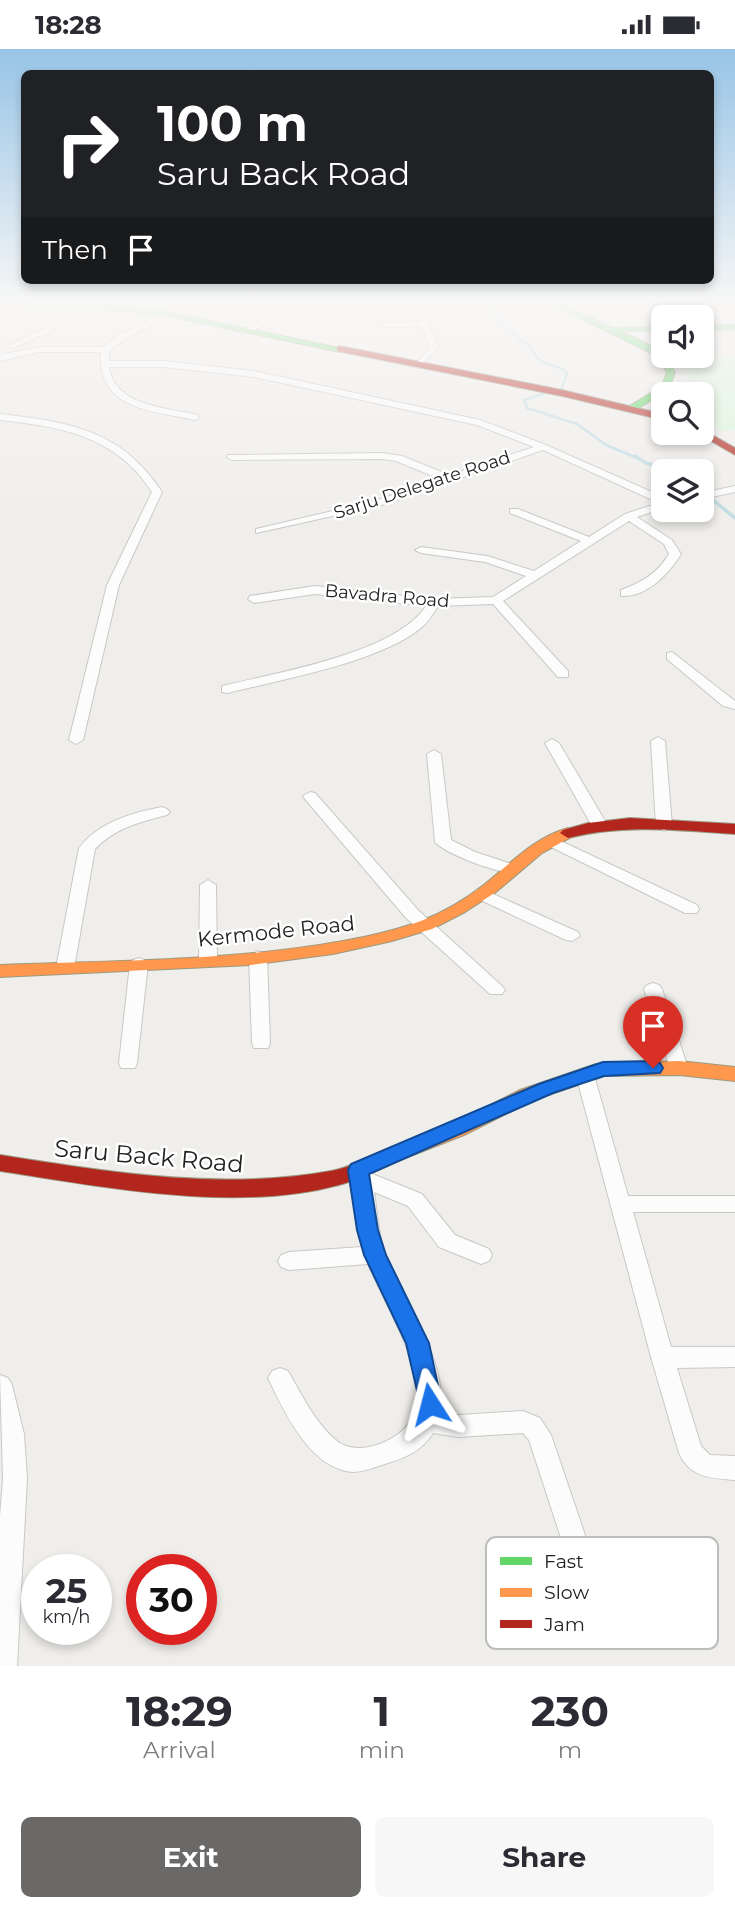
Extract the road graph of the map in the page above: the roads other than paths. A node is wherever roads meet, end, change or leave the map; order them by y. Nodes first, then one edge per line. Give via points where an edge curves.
1 (107, 378) edge
2 (281, 378) edge
3 (483, 378) edge
4 (670, 378) edge
5 (631, 409) junction
6 (651, 414) edge
7 (0, 417) edge
8 (195, 417) dead end
9 (714, 439) edge
10 (543, 447) junction
11 (735, 452) edge
12 (232, 457) dead end
13 (447, 478) junction
14 (735, 489) edge
15 (714, 493) edge
16 (651, 497) edge
17 (651, 508) edge
18 (514, 511) dead end
19 (629, 516) junction
20 (260, 531) dead end
21 (590, 541) junction
22 (421, 550) dead end
23 (537, 576) junction
24 (625, 593) dead end
25 (254, 599) dead end
26 (496, 600) junction
27 (434, 603) junction
28 (672, 656) dead end
29 (564, 674) dead end
30 (227, 689) dead end
31 (735, 705) edge
32 (76, 740) dead end
33 (658, 741) dead end
34 (552, 743) dead end
35 (434, 754) dead end
36 (310, 796) dead end
37 (162, 812) dead end
38 (600, 825) junction
39 (664, 826) junction
40 (735, 829) edge
41 (550, 841) junction
42 (512, 869) junction
43 (208, 885) dead end
44 (482, 894) junction
45 (691, 909) dead end
46 (426, 925) junction
47 (572, 936) dead end
48 (258, 957) junction
49 (208, 961) junction
50 (139, 964) junction
51 (65, 968) junction
52 (0, 971) edge
53 (653, 989) dead end
54 (496, 990) dead end
55 (261, 1043) dead end
56 (128, 1063) dead end
57 (678, 1068) junction
58 (735, 1074) edge
59 (585, 1075) junction
60 (0, 1163) edge
61 (360, 1174) junction
62 (735, 1204) edge
63 (622, 1205) junction
64 (375, 1255) junction
65 (481, 1255) dead end
66 (289, 1261) dead end
67 (662, 1357) junction
68 (735, 1357) edge
69 (280, 1378) dead end
70 (0, 1385) edge
71 (428, 1420) junction
72 (735, 1468) edge
73 (572, 1535) dead end
74 (3, 1666) edge

1 - 8 street via 125,399
2 - 10 street via 480,423
3 - 5 main road
4 - 5 main road via 662,391
5 - 6 main road
7 - 32 street via 62,425 100,439 143,470 158,492 113,586
9 - 11 main road
10 - 13 street, Sarju Delegate Road
10 - 16 street
12 - 13 street via 382,456
13 - 20 street, Sarju Delegate Road via 369,505
14 - 15 street
17 - 19 street, Bavadra Road
18 - 21 street
19 - 21 street, Bavadra Road
19 - 24 street via 668,542 675,554 659,577
21 - 23 street, Bavadra Road
22 - 23 street via 487,559
23 - 26 street, Bavadra Road
25 - 27 street, Bavadra Road via 314,590
26 - 27 street, Bavadra Road
26 - 29 street
27 - 30 street via 414,627 379,643 338,660
28 - 31 street
33 - 39 street
34 - 38 street
35 - 42 street via 443,842
36 - 46 street
37 - 51 street via 133,817 96,837 87,848
38 - 39 main road, Kermode Road
38 - 41 main road, Kermode Road
39 - 40 main road, Kermode Road
41 - 42 main road, Kermode Road
41 - 45 street
42 - 44 main road, Kermode Road
43 - 49 street
44 - 46 main road, Kermode Road
44 - 47 street
46 - 48 main road, Kermode Road via 336,949
46 - 54 street
48 - 49 main road, Kermode Road
48 - 55 street
49 - 50 main road, Kermode Road
50 - 51 main road, Kermode Road
50 - 56 street
51 - 52 main road, Kermode Road
53 - 57 street
57 - 58 main road, Saru Back Road
57 - 59 main road, Saru Back Road via 603,1069
59 - 61 main road, Saru Back Road via 527,1095
59 - 63 street
60 - 61 main road, Saru Back Road via 228,1190
61 - 64 street
61 - 65 street via 415,1200 447,1241
62 - 63 street
63 - 67 street
64 - 66 street
64 - 71 street via 418,1343 430,1404
67 - 68 street
67 - 72 street via 691,1453 705,1465
69 - 71 street via 314,1435 333,1453 351,1460 404,1447 420,1435
70 - 74 street via 12,1434 16,1479
71 - 73 street via 450,1426 527,1422 539,1435

